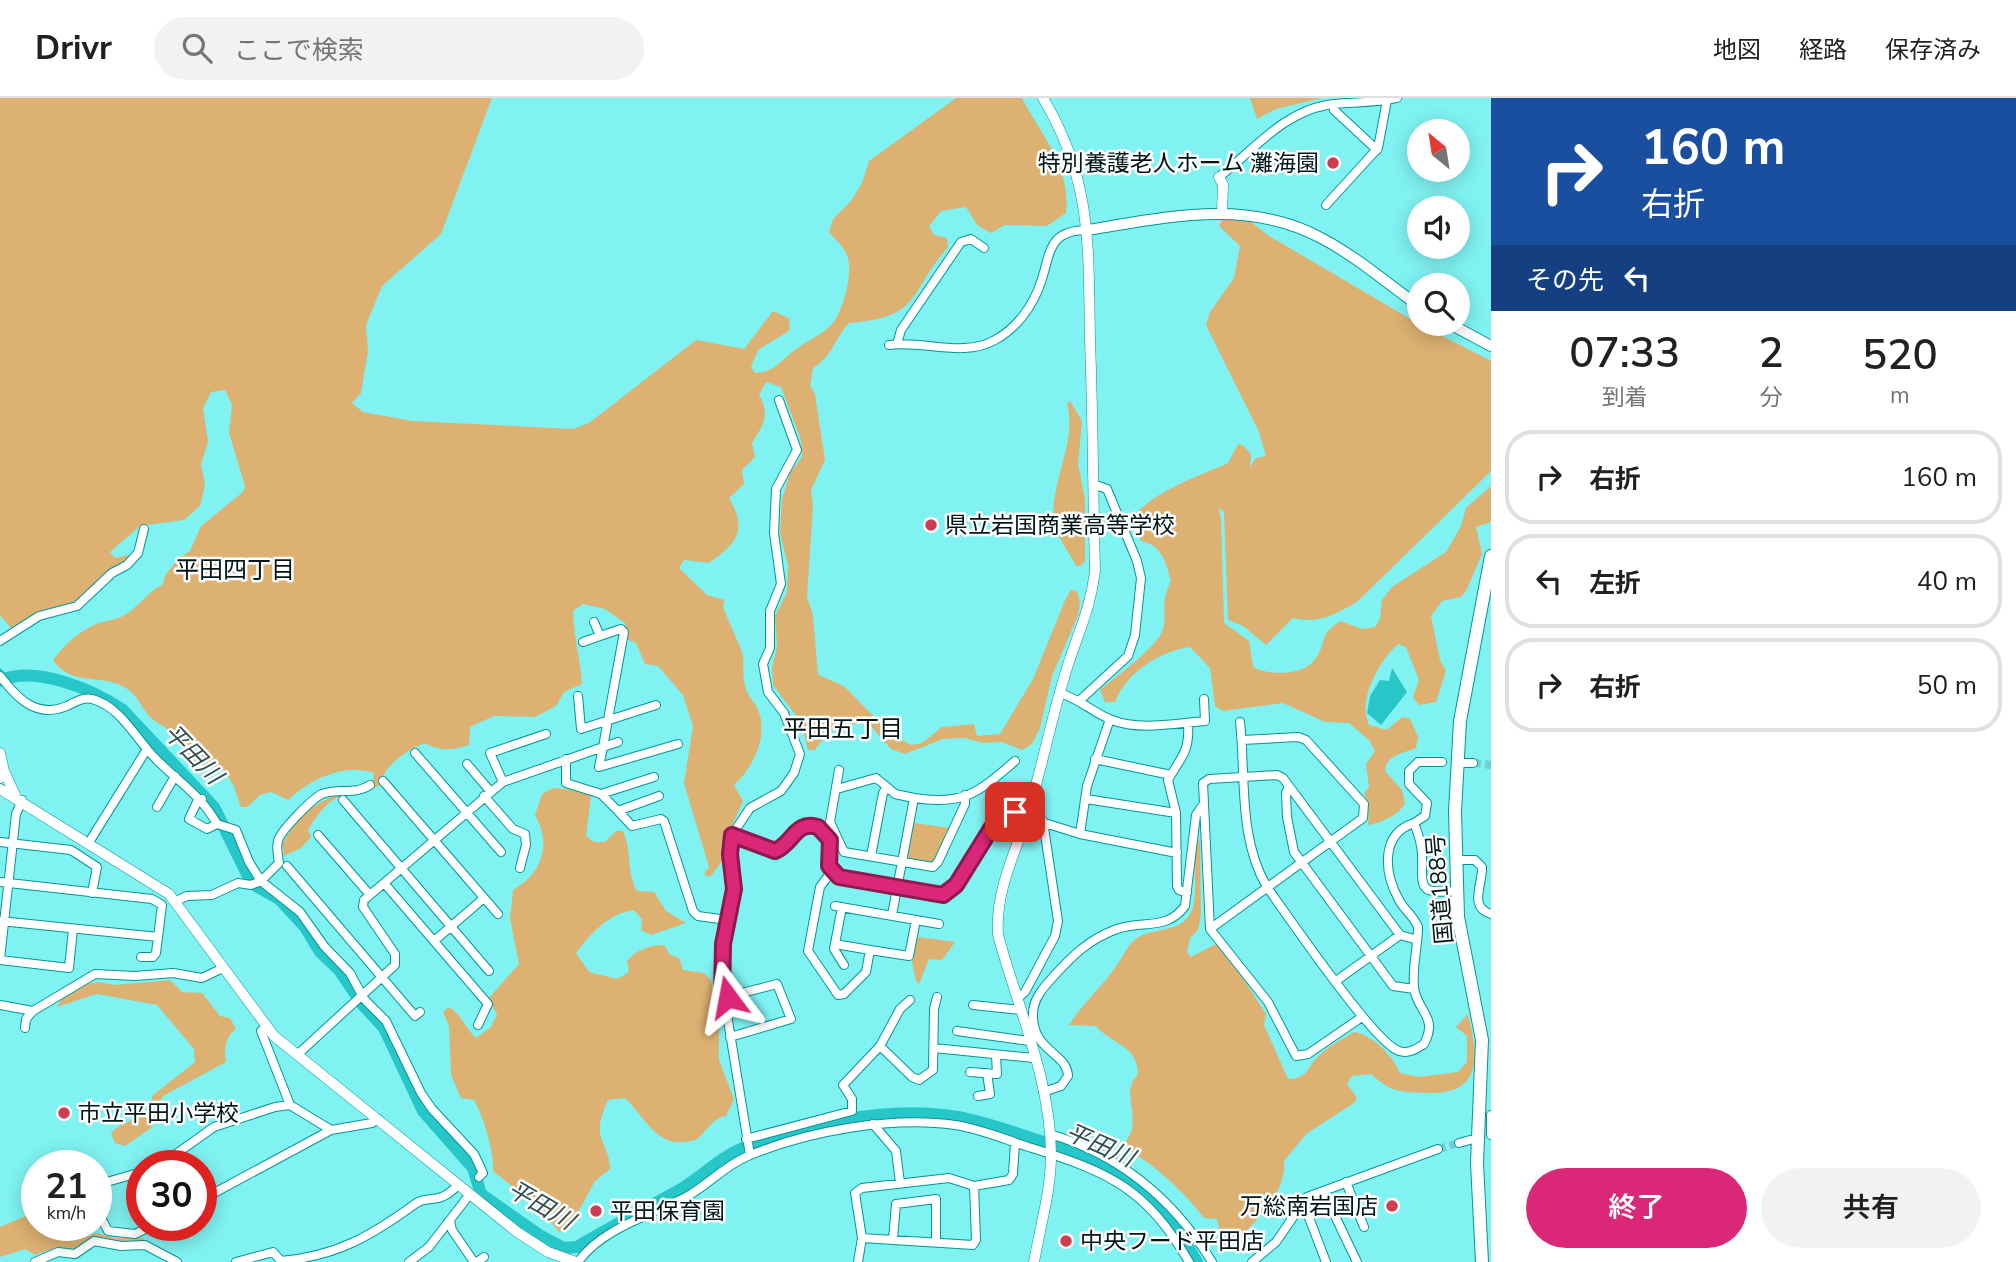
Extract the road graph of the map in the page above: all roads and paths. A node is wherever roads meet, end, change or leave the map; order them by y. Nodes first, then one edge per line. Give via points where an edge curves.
1 (1043, 98) edge
2 (1397, 98) edge
3 (1388, 100) junction
4 (1334, 110) dead end
5 (1377, 150) junction
6 (1219, 177) joint
7 (1326, 205) dead end
8 (1223, 212) junction
9 (1088, 230) junction
10 (984, 248) dead end
11 (1407, 298) edge
12 (1470, 335) edge
13 (1491, 346) edge
14 (779, 400) dead end
15 (1093, 484) junction
16 (144, 529) dead end
17 (1491, 556) edge
18 (594, 622) dead end
19 (600, 636) junction
20 (0, 641) edge
21 (583, 642) dead end
22 (2, 679) edge
23 (1059, 693) junction
24 (578, 696) dead end
25 (1203, 699) dead end
26 (1079, 701) junction
27 (656, 705) dead end
28 (609, 719) junction
29 (1110, 719) junction
30 (1240, 722) dead end
31 (1188, 723) junction
32 (546, 734) dead end
33 (1242, 740) junction
34 (618, 742) dead end
35 (678, 744) dead end
36 (603, 747) junction
37 (147, 749) junction
38 (415, 753) dead end
39 (0, 754) edge
40 (566, 759) junction
41 (1095, 759) junction
42 (1015, 761) dead end
43 (1442, 762) dead end
44 (467, 764) dead end
45 (839, 770) dead end
46 (2, 775) edge
47 (1171, 775) junction
48 (175, 776) junction
49 (654, 777) dead end
50 (1245, 778) junction
51 (383, 781) dead end
52 (503, 782) junction
53 (370, 785) dead end
54 (1289, 786) junction
55 (887, 787) junction
56 (0, 789) edge
57 (836, 789) junction
58 (487, 793) junction
59 (601, 794) junction
60 (965, 795) junction
61 (659, 796) dead end
62 (914, 798) junction
63 (19, 799) junction
64 (202, 799) junction
65 (1086, 799) junction
66 (343, 800) dead end
67 (1202, 806) junction
68 (157, 807) dead end
69 (618, 811) junction
70 (466, 812) junction
71 (1176, 813) junction
72 (1027, 816) junction
73 (1043, 821) junction
74 (1414, 823) junction
75 (219, 824) junction
76 (1080, 834) junction
77 (318, 835) dead end
78 (732, 835) junction
79 (434, 840) junction
80 (1331, 840) junction
81 (0, 842) edge
82 (12, 844) junction
83 (88, 844) junction
84 (501, 852) dead end
85 (1177, 853) junction
86 (871, 856) junction
87 (1455, 860) junction
88 (903, 861) junction
89 (1300, 863) junction
90 (287, 866) dead end
91 (401, 868) junction
92 (520, 868) dead end
93 (831, 872) junction
94 (257, 882) junction
95 (4, 883) edge
96 (384, 883) junction
97 (898, 887) junction
98 (1266, 887) junction
99 (1457, 891) junction
100 (92, 893) junction
101 (1187, 893) junction
102 (370, 895) junction
103 (484, 898) junction
104 (176, 901) junction
105 (498, 914) dead end
106 (1491, 914) edge
107 (892, 915) junction
108 (727, 919) junction
109 (916, 920) junction
110 (2, 921) edge
111 (939, 924) dead end
112 (451, 926) junction
113 (73, 929) junction
114 (1210, 929) junction
115 (1400, 935) junction
116 (158, 937) junction
117 (1414, 939) junction
118 (434, 941) junction
119 (835, 944) junction
120 (870, 950) junction
121 (141, 957) dead end
122 (1370, 957) junction
123 (0, 960) edge
124 (844, 965) dead end
125 (223, 968) junction
126 (489, 971) dead end
127 (383, 976) junction
128 (1336, 981) junction
129 (1414, 989) junction
130 (358, 997) junction
131 (937, 997) dead end
132 (722, 998) junction
133 (1018, 998) junction
134 (910, 1000) dead end
135 (0, 1004) edge
136 (973, 1006) dead end
137 (1021, 1010) junction
138 (33, 1012) junction
139 (420, 1013) dead end
140 (1362, 1017) junction
141 (478, 1025) dead end
142 (265, 1027) junction
143 (26, 1028) dead end
144 (957, 1031) dead end
145 (730, 1037) junction
146 (1029, 1041) junction
147 (880, 1046) junction
148 (934, 1048) junction
149 (297, 1055) junction
150 (996, 1055) junction
151 (1034, 1058) junction
152 (970, 1072) dead end
153 (987, 1073) junction
154 (1043, 1092) junction
155 (978, 1096) dead end
156 (290, 1105) junction
157 (1491, 1115) edge
158 (832, 1117) junction
159 (378, 1119) junction
160 (809, 1123) junction
161 (873, 1124) junction
162 (331, 1130) junction
163 (835, 1130) junction
164 (1050, 1135) junction
165 (1489, 1135) edge
166 (812, 1136) junction
167 (1470, 1140) dead end
168 (1015, 1143) junction
169 (1459, 1143) tunnel mouth
170 (748, 1147) junction
171 (1438, 1149) tunnel mouth
172 (182, 1150) edge
173 (1051, 1153) junction
174 (479, 1177) dead end
175 (1346, 1182) junction
176 (900, 1183) junction
177 (458, 1185) junction
178 (974, 1186) junction
179 (217, 1191) edge
180 (1323, 1191) junction
181 (470, 1195) junction
182 (1303, 1202) junction
183 (450, 1221) junction
184 (1364, 1227) dead end
185 (862, 1238) junction
186 (893, 1239) junction
187 (936, 1242) junction
188 (478, 1260) edge
189 (35, 1262) edge
190 (177, 1262) edge
191 (236, 1262) edge
192 (409, 1262) edge
193 (577, 1262) edge
194 (858, 1262) edge
195 (1034, 1262) edge
196 (1189, 1262) edge
197 (1212, 1262) edge
198 (1252, 1262) edge
199 (1326, 1262) edge
200 (1357, 1262) edge
201 (1482, 1262) edge

1 - 9 street via 1076,168
2 - 3 street
3 - 5 street
3 - 6 street via 1306,110 1278,127
4 - 5 street
5 - 7 street
6 - 8 street
8 - 9 main road
8 - 11 main road via 1254,215 1303,229
9 - 10 street via 1063,234 1054,242 1028,308 993,342 963,348 893,344 961,242 971,239
9 - 15 street
12 - 13 main road
14 - 78 street via 797,450 779,481 774,503 781,584 770,611 770,648 764,664 768,692 784,713 800,754 781,791 750,808
15 - 23 street via 1095,571 1091,598
15 - 26 street via 1107,489 1141,579 1128,656
16 - 20 street via 138,553 77,606 39,616
17 - 87 highway, 国道188号 via 1460,721
18 - 19 street
19 - 21 street
19 - 28 street via 624,632
22 - 37 street via 19,700 33,708 56,709 94,700 130,726
23 - 26 street
23 - 72 street
24 - 28 street via 581,729
25 - 31 street via 1205,721
26 - 29 street
27 - 28 street
28 - 36 street
29 - 31 street via 1132,724
29 - 41 street
30 - 33 street
31 - 47 street via 1186,752
32 - 52 street via 490,753
33 - 50 street
33 - 80 street via 1306,740 1364,804 1363,818
34 - 36 street
35 - 36 street via 602,769
36 - 40 street
37 - 48 street
37 - 83 street
38 - 70 street
39 - 46 street
40 - 52 street
40 - 59 street via 566,783
41 - 47 street
41 - 65 street
42 - 60 street via 987,786
43 - 74 street via 1418,762 1409,771 1409,784 1427,803 1425,816
44 - 58 street
45 - 57 street
46 - 63 street
47 - 71 street via 1168,786
48 - 64 street
48 - 68 street
49 - 59 street
50 - 54 street via 1277,775
50 - 67 street via 1209,779 1203,783
50 - 98 street via 1250,850
51 - 79 street
52 - 58 street
53 - 94 street via 325,793 310,802 277,841 279,863
54 - 80 street
54 - 89 street via 1288,831
55 - 57 street via 876,778
55 - 62 street
55 - 86 street
56 - 63 street
57 - 86 street via 830,822 844,852
58 - 70 street
58 - 92 street via 513,829 525,834
59 - 69 street
60 - 62 street via 944,803
60 - 88 street via 938,862 933,867
61 - 69 street
62 - 88 street
63 - 82 street
63 - 83 street
64 - 75 street
64 - 75 street via 189,819 208,830
65 - 71 street
65 - 76 street
66 - 91 street
67 - 101 street via 1196,815
67 - 114 street
69 - 108 street via 632,826 664,821 692,911
70 - 79 street
70 - 84 street
71 - 85 street
72 - 73 street
72 - 97 street via 1003,813 949,892
72 - 133 street via 997,919
73 - 76 street
73 - 133 street via 1058,921 1055,936
74 - 99 street via 1421,847 1421,881 1431,891
74 - 117 street via 1392,841 1387,859 1396,894 1418,927
75 - 94 street via 236,830
76 - 85 street
77 - 102 street
78 - 93 street via 775,851 798,829 818,827 830,840
78 - 108 street via 734,889
79 - 91 street
79 - 103 street
80 - 89 street
80 - 115 street
81 - 82 street
82 - 95 street
82 - 100 street via 71,850 97,867
83 - 104 street via 155,883
85 - 101 street via 1177,886
86 - 88 street
87 - 99 highway, 国道188号
87 - 106 street via 1475,860 1482,867 1478,903 1483,912
88 - 97 street
89 - 98 street
89 - 122 street
90 - 127 street
91 - 96 street
91 - 112 street
93 - 97 street
93 - 120 street via 820,887 810,956 838,995 866,972
94 - 104 street
94 - 130 street via 300,912 350,973
95 - 100 street
95 - 110 street
96 - 102 street
96 - 118 street
97 - 107 street
98 - 114 street
98 - 128 street
99 - 201 highway, 国道188号 via 1482,1040 1476,1163
100 - 116 street via 152,899 162,905
101 - 154 street via 1177,917 1153,926 1118,929 1086,944 1041,990 1034,1027 1045,1049 1065,1063 1068,1076 1061,1086
102 - 127 street via 363,907 395,954 396,965
103 - 105 street
103 - 112 street
104 - 125 street
107 - 109 street
107 - 119 street via 838,907
108 - 132 street
109 - 111 street
109 - 120 street via 908,956
110 - 113 street
110 - 123 street
112 - 118 street
112 - 126 street
113 - 116 street
113 - 123 street via 69,968
114 - 140 street via 1268,1002 1296,1056 1308,1054
115 - 117 street
115 - 122 street
116 - 121 street via 153,957
117 - 129 street
118 - 141 street via 488,1004
119 - 120 street
119 - 124 street
122 - 128 street
122 - 129 street via 1393,986
125 - 138 street via 202,978 173,973 95,974
125 - 142 street
127 - 130 street
127 - 139 street via 415,1016
128 - 140 street
129 - 140 street via 1429,1025 1424,1044 1415,1050 1397,1051
130 - 149 street
130 - 174 street via 386,1021 432,1110 474,1154 483,1173
131 - 148 street
132 - 145 street
132 - 145 street via 777,984 791,1019
133 - 137 street
134 - 147 street
135 - 138 street
136 - 137 street
137 - 146 street
138 - 143 street via 26,1019
142 - 149 street
142 - 156 street via 261,1031
144 - 146 street
145 - 170 street
146 - 151 street
147 - 148 street via 919,1080 933,1070
147 - 158 street via 843,1085 852,1099 852,1111
148 - 150 street
149 - 159 street
150 - 151 street
150 - 153 street via 998,1074
151 - 154 street
152 - 153 street
153 - 155 street via 990,1094
154 - 164 street
156 - 162 street
156 - 172 street via 214,1127
157 - 165 street
158 - 160 street
158 - 163 street
159 - 162 street
159 - 177 street
160 - 166 street
160 - 170 street
161 - 163 street
161 - 168 street via 916,1121 957,1125
161 - 176 street via 896,1151
162 - 179 street
163 - 166 street
164 - 173 street
164 - 197 street via 1115,1161 1144,1181 1178,1216
166 - 170 street
167 - 169 street
168 - 173 street
168 - 178 street via 1009,1180
170 - 193 street via 690,1195 586,1250
171 - 175 street
173 - 195 street
173 - 196 street via 1104,1173 1138,1195
175 - 180 street
175 - 184 street
176 - 178 street via 949,1178
176 - 185 street via 862,1188 856,1193
177 - 181 street
177 - 191 street via 448,1196 415,1203 363,1241 340,1249 281,1261 265,1251
178 - 187 street via 973,1245
180 - 182 street
180 - 200 street
181 - 183 street
181 - 193 street via 533,1243
182 - 198 street via 1276,1242
182 - 199 street
183 - 188 street via 452,1230
183 - 192 street via 429,1247
185 - 186 street
185 - 194 street
186 - 187 street
186 - 187 street via 896,1204 936,1199
189 - 190 street via 58,1252 75,1254 94,1241 153,1247

